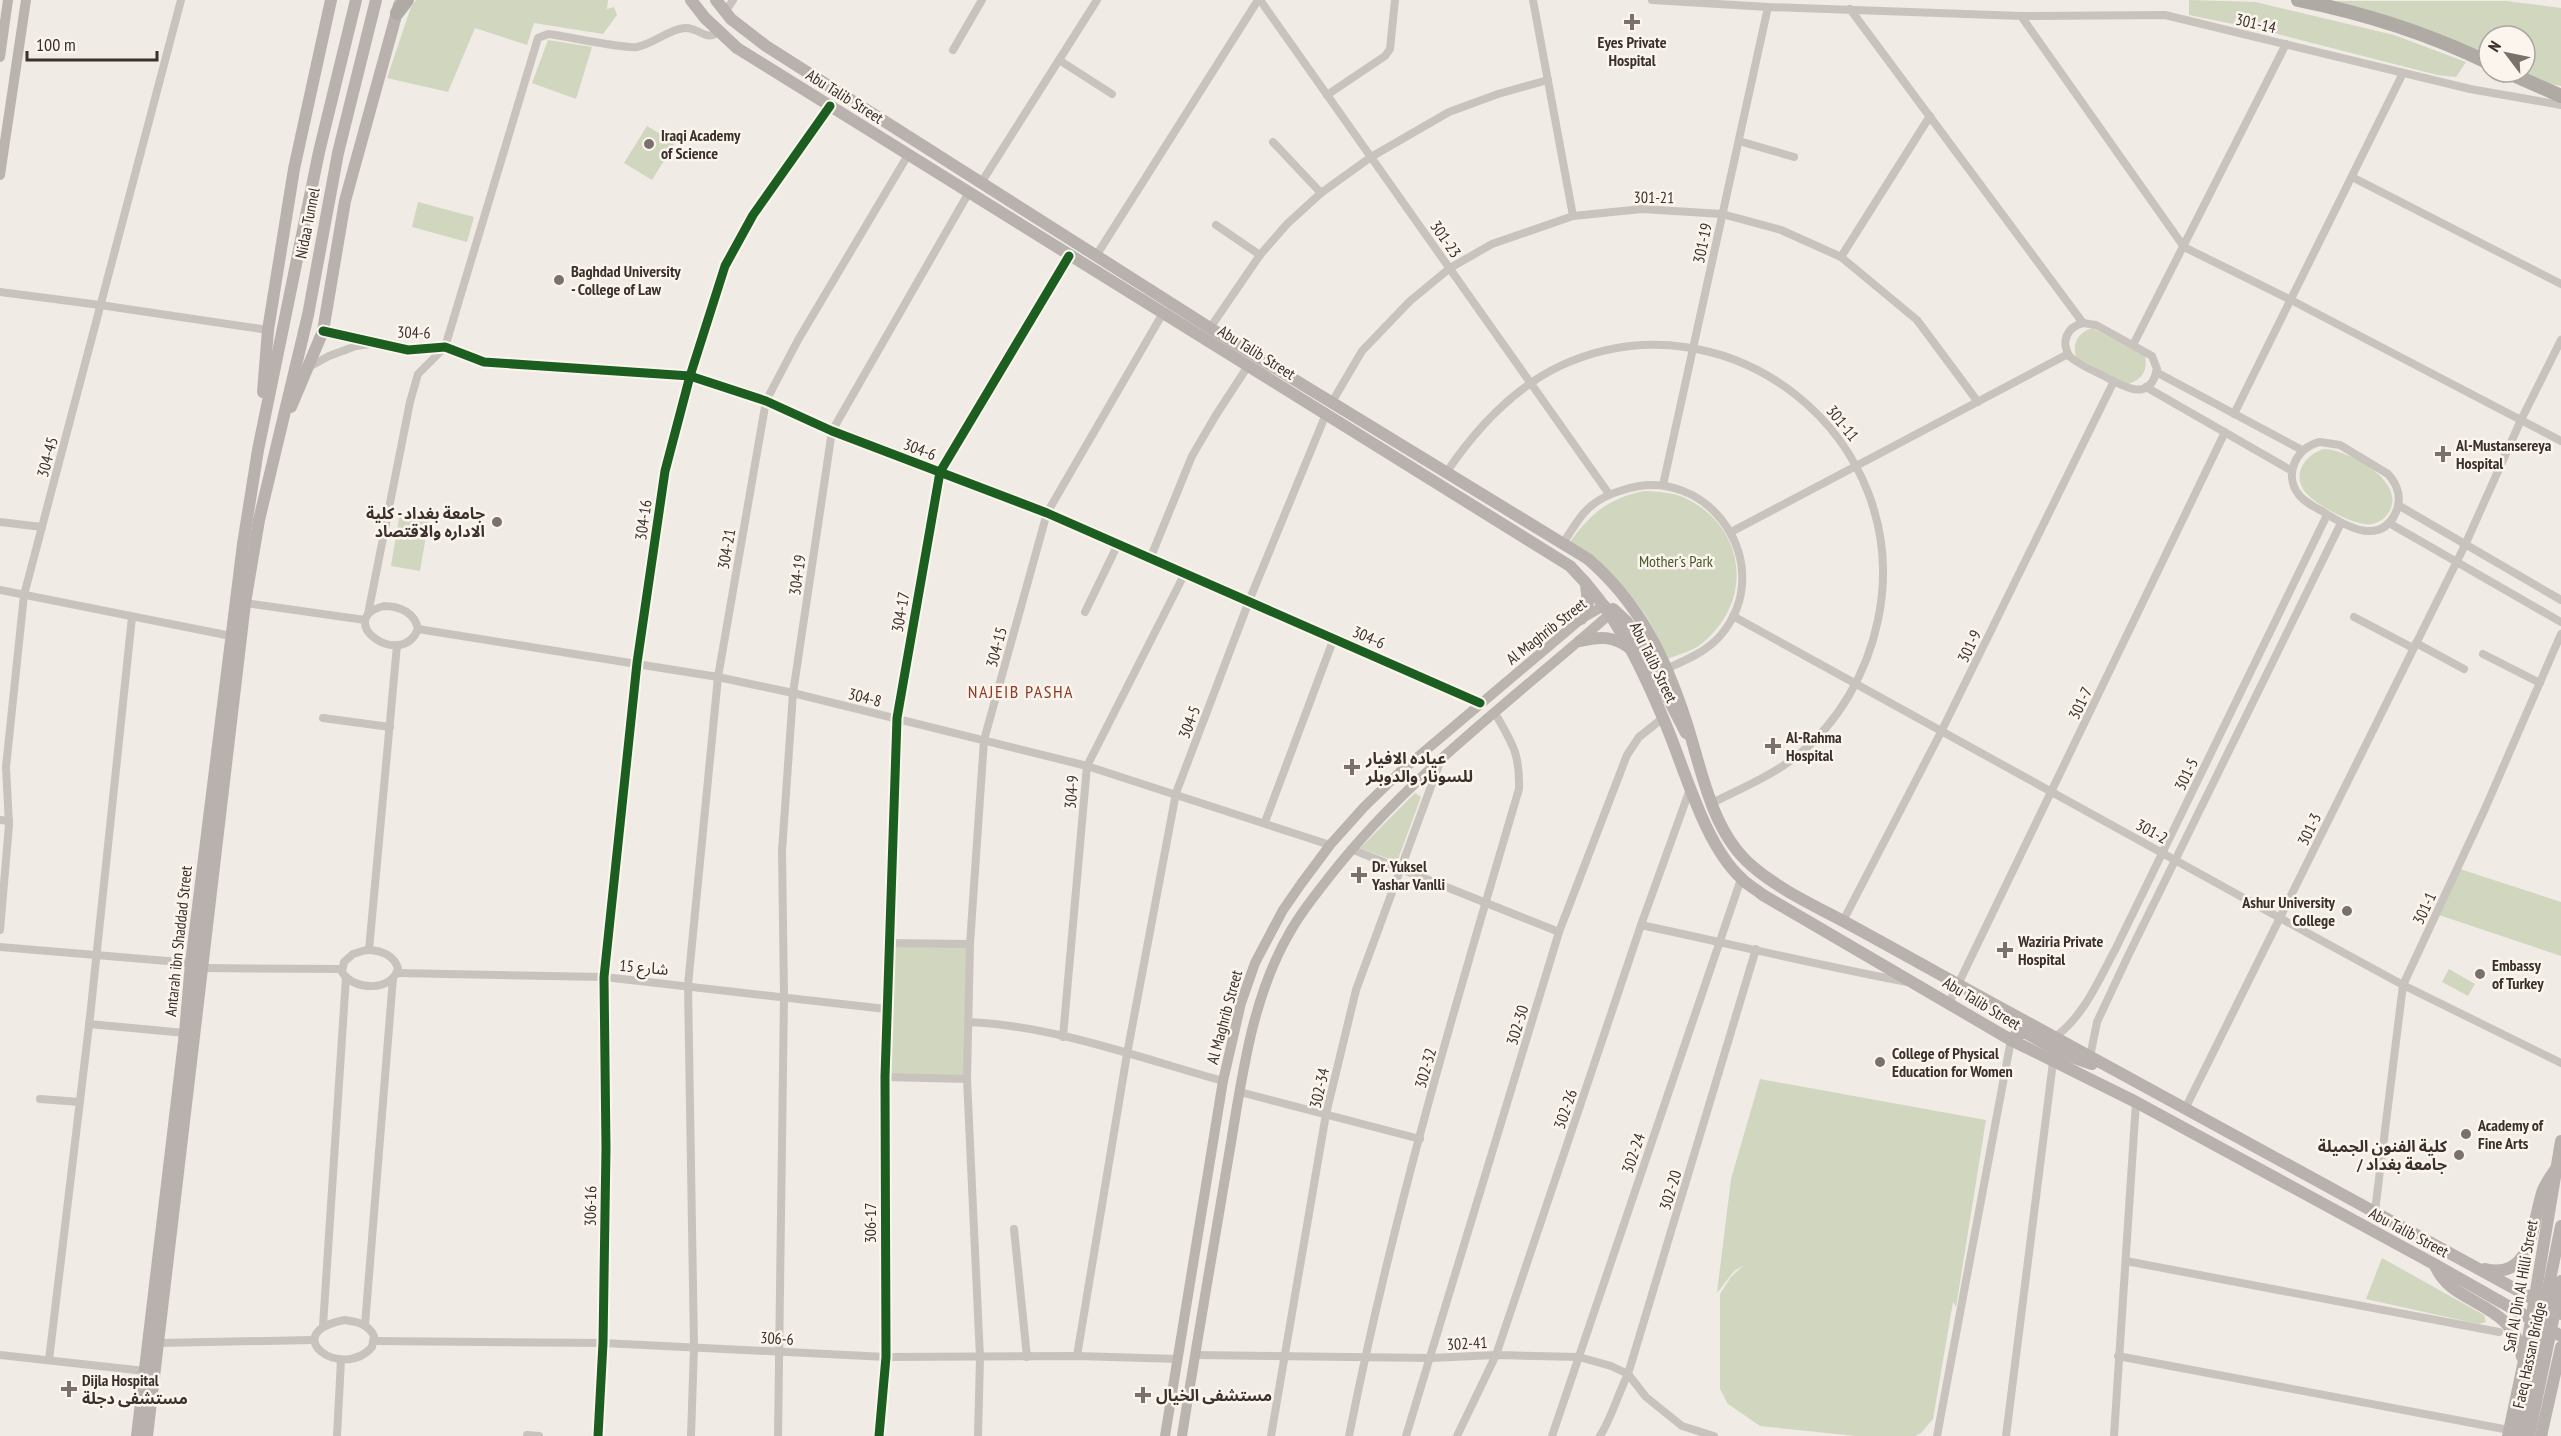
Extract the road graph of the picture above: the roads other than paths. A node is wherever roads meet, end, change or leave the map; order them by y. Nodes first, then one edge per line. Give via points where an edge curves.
1 (8, 0) edge
2 (26, 0) edge
3 (181, 0) edge
4 (356, 0) edge
5 (376, 0) edge
6 (407, 0) edge
7 (691, 0) edge
8 (716, 0) edge
9 (733, 0) edge
10 (982, 0) edge
11 (1097, 0) edge
12 (1259, 0) edge
13 (1395, 0) edge
14 (1533, 0) edge
15 (1652, 0) edge
16 (2298, 0) edge
17 (328, 3) edge
18 (399, 6) edge
19 (1768, 8) junction
20 (1850, 9) junction
21 (725, 12) junction
22 (2020, 16) junction
23 (719, 31) junction
24 (2286, 44) junction
25 (953, 50) dead end
26 (0, 57) edge
27 (2477, 57) edge
28 (1059, 60) junction
29 (2403, 73) junction
30 (1548, 80) junction
31 (2534, 84) edge
32 (1112, 94) dead end
33 (1327, 96) junction
34 (2561, 96) edge
35 (2561, 105) edge
36 (830, 106) junction
37 (1930, 116) junction
38 (4, 119) edge
39 (1738, 141) junction
40 (1273, 142) dead end
41 (908, 155) junction
42 (1371, 157) junction
43 (1794, 157) dead end
44 (0, 174) edge
45 (2352, 177) junction
46 (981, 183) junction
47 (968, 194) junction
48 (1321, 194) junction
49 (1722, 214) junction
50 (1573, 216) junction
51 (1216, 225) dead end
52 (2184, 247) junction
53 (1260, 255) junction
54 (1070, 256) junction
55 (1096, 256) junction
56 (1841, 257) junction
57 (1450, 268) junction
58 (2561, 284) edge
59 (0, 292) edge
60 (2291, 300) junction
61 (100, 305) junction
62 (1163, 313) junction
63 (2083, 323) junction
64 (1210, 328) junction
65 (268, 330) junction
66 (323, 331) junction
67 (2561, 340) edge
68 (375, 343) junction
69 (2133, 345) junction
70 (445, 347) junction
71 (1693, 349) junction
72 (2068, 354) junction
73 (1248, 366) junction
74 (307, 368) junction
75 (2156, 372) junction
76 (690, 376) junction
77 (2114, 381) junction
78 (1530, 384) junction
79 (2146, 387) junction
80 (766, 401) junction
81 (1332, 402) junction
82 (1978, 402) junction
83 (1326, 414) junction
84 (2234, 414) junction
85 (2521, 420) junction
86 (832, 431) junction
87 (2225, 432) junction
88 (2561, 441) edge
89 (258, 450) junction
90 (2302, 450) junction
91 (273, 453) junction
92 (1857, 467) junction
93 (2292, 471) junction
94 (940, 472) junction
95 (1446, 473) junction
96 (1663, 485) junction
97 (1609, 494) junction
98 (2398, 505) junction
99 (1047, 513) junction
100 (2327, 515) junction
101 (0, 522) edge
102 (2341, 523) junction
103 (2389, 523) junction
104 (42, 527) junction
105 (1731, 532) junction
106 (1563, 543) junction
107 (1118, 544) junction
108 (2465, 544) junction
109 (1150, 559) junction
110 (2456, 561) junction
111 (1185, 573) junction
112 (1612, 580) junction
113 (1586, 582) junction
114 (0, 590) edge
115 (24, 594) junction
116 (2561, 600) edge
117 (1249, 601) junction
118 (245, 603) junction
119 (2285, 604) junction
120 (1610, 609) junction
121 (2297, 611) junction
122 (1085, 612) dead end
123 (1733, 616) junction
124 (132, 617) junction
125 (366, 617) junction
126 (2354, 617) dead end
127 (1581, 619) junction
128 (2561, 622) edge
129 (418, 629) junction
130 (2561, 633) edge
131 (231, 636) junction
132 (1334, 638) junction
133 (1580, 641) junction
134 (398, 645) junction
135 (2414, 645) junction
136 (1631, 648) junction
137 (2482, 654) dead end
138 (637, 663) junction
139 (1666, 669) junction
140 (2464, 669) dead end
141 (718, 677) junction
142 (2540, 683) junction
143 (1855, 685) junction
144 (2244, 687) junction
145 (793, 693) junction
146 (2257, 694) junction
147 (1480, 703) junction
148 (1495, 713) junction
149 (323, 718) dead end
150 (897, 718) junction
151 (1663, 718) junction
152 (390, 727) junction
153 (1941, 732) junction
154 (984, 740) junction
155 (1693, 744) junction
156 (1441, 760) junction
157 (1087, 766) junction
158 (2204, 768) junction
159 (2217, 775) junction
160 (1385, 787) junction
161 (1691, 787) junction
162 (2052, 792) junction
163 (1176, 793) junction
164 (1398, 801) junction
165 (1712, 803) junction
166 (0, 820) edge
167 (9, 821) junction
168 (1265, 822) junction
169 (1330, 845) junction
170 (1351, 849) junction
171 (3, 852) edge
172 (2163, 852) junction
173 (2176, 859) junction
174 (1400, 868) junction
175 (1741, 879) junction
176 (2, 883) edge
177 (1486, 902) junction
178 (2280, 918) junction
179 (1843, 921) junction
180 (1641, 925) junction
181 (0, 930) edge
182 (1559, 932) junction
183 (1721, 942) junction
184 (888, 943) junction
185 (970, 944) junction
186 (0, 946) edge
187 (1756, 949) junction
188 (369, 950) junction
189 (2115, 950) junction
190 (96, 955) junction
191 (2128, 956) junction
192 (196, 966) junction
193 (344, 973) junction
194 (395, 976) junction
195 (604, 976) junction
196 (688, 984) junction
197 (1920, 985) junction
198 (1958, 985) junction
199 (2403, 985) junction
200 (784, 996) junction
201 (1949, 1003) junction
202 (886, 1009) junction
203 (969, 1022) junction
204 (89, 1024) junction
205 (185, 1033) junction
206 (1063, 1037) junction
207 (2055, 1037) junction
208 (2011, 1040) junction
209 (1127, 1054) junction
210 (2090, 1057) junction
211 (2053, 1062) junction
212 (2561, 1063) edge
213 (2110, 1068) junction
214 (885, 1077) junction
215 (967, 1079) junction
216 (1223, 1081) junction
217 (2143, 1086) junction
218 (1240, 1092) junction
219 (40, 1099) dead end
220 (80, 1102) junction
221 (2136, 1102) junction
222 (2185, 1109) junction
223 (1326, 1114) junction
224 (1420, 1139) junction
225 (2561, 1142) edge
226 (2557, 1167) junction
227 (2375, 1211) junction
228 (2561, 1226) edge
229 (1014, 1229) dead end
230 (2126, 1261) junction
231 (2434, 1264) junction
232 (2476, 1267) junction
233 (2540, 1276) junction
234 (2561, 1281) edge
235 (2561, 1293) edge
236 (2535, 1300) junction
237 (2561, 1314) edge
238 (2532, 1320) junction
239 (365, 1325) junction
240 (323, 1326) junction
241 (2499, 1332) dead end
242 (2561, 1336) edge
243 (313, 1340) junction
244 (374, 1341) junction
245 (158, 1343) junction
246 (603, 1343) junction
247 (694, 1347) junction
248 (2561, 1347) edge
249 (781, 1352) junction
250 (0, 1355) edge
251 (1195, 1355) junction
252 (1496, 1355) junction
253 (1077, 1356) junction
254 (1285, 1356) junction
255 (2118, 1356) junction
256 (1027, 1357) junction
257 (1364, 1357) junction
258 (1579, 1357) junction
259 (886, 1358) junction
260 (980, 1358) junction
261 (1431, 1358) junction
262 (1178, 1359) junction
263 (49, 1360) junction
264 (341, 1360) junction
265 (2524, 1362) junction
266 (2559, 1369) edge
267 (144, 1371) junction
268 (1628, 1374) junction
269 (2512, 1434) edge
270 (137, 1436) edge
271 (147, 1436) edge
272 (337, 1436) edge
273 (527, 1436) edge
274 (539, 1436) edge
275 (598, 1436) edge
276 (691, 1436) edge
277 (778, 1436) edge
278 (879, 1436) edge
279 (978, 1436) edge
280 (1165, 1436) edge
281 (1182, 1436) edge
282 (1271, 1436) edge
283 (1349, 1436) edge
284 (1406, 1436) edge
285 (1457, 1436) edge
286 (1552, 1436) edge
287 (1600, 1436) edge
288 (1714, 1436) edge
289 (1937, 1436) edge
290 (2006, 1436) edge
291 (2114, 1436) edge
292 (2529, 1436) edge
293 (2541, 1436) edge

1 - 26 street
2 - 38 street
3 - 61 street, 304-45
4 - 89 main road, Nidaa Tunnel via 319,152
5 - 91 main road, Nidaa Tunnel via 338,153 308,315
6 - 18 highway
7 - 23 main road, Abu Talib Street
8 - 21 main road, Abu Talib Street
9 - 21 street
10 - 25 street
11 - 28 street
12 - 33 street, 301-23
12 - 55 street
13 - 33 street via 1390,50
14 - 30 street
15 - 19 street, 301-14
16 - 27 highway via 2397,26
17 - 65 main road via 294,169
18 - 66 main road via 345,201
19 - 20 street, 301-14
19 - 39 street, 301-19
20 - 22 street, 301-14
20 - 37 street
21 - 46 main road, Abu Talib Street via 766,46
22 - 24 street, 301-14 via 2165,15
22 - 52 street
23 - 36 main road, Abu Talib Street via 737,48
23 - 70 street via 705,36 683,28 635,47 548,34 538,38
24 - 29 street, 301-14
24 - 52 street
28 - 32 street
28 - 46 street
29 - 35 street, 301-14
29 - 45 street
30 - 42 street via 1449,112
30 - 50 street
31 - 34 highway
33 - 42 street, 301-23
36 - 41 main road, Abu Talib Street
36 - 76 street, 304-16 via 753,214 725,266
37 - 56 street
37 - 63 street
38 - 44 street
39 - 43 street
39 - 49 street, 301-19
40 - 48 street
41 - 47 main road, Abu Talib Street
41 - 80 street, 304-21
42 - 48 street
42 - 57 street, 301-23
45 - 58 street
45 - 60 street
46 - 55 main road, Abu Talib Street
47 - 54 main road, Abu Talib Street
47 - 86 street, 304-19
48 - 53 street
49 - 50 street, 301-21 via 1642,208
49 - 56 street, 301-21 via 1781,230
49 - 71 street, 301-19
50 - 57 street, 301-21 via 1492,244
51 - 53 street
52 - 60 street
52 - 69 street
53 - 64 street
54 - 62 main road, Abu Talib Street
54 - 94 street, 304-17
55 - 64 main road, Abu Talib Street
56 - 82 street, 301-21 via 1917,320
57 - 78 street, 301-23
57 - 81 street, 301-21 via 1410,301 1362,351
59 - 61 street
60 - 84 street
60 - 85 street
61 - 65 street
61 - 104 street, 304-45
62 - 73 main road, Abu Talib Street
62 - 99 street, 304-15
63 - 69 street via 2096,325
63 - 72 street via 2068,333
64 - 81 main road, Abu Talib Street
65 - 89 main road
66 - 68 street, 304-6
66 - 74 main road
67 - 85 street, 301-3
68 - 70 street, 304-6 via 408,350
68 - 74 street via 347,349
69 - 75 street via 2152,356
70 - 76 street, 304-6 via 484,362
70 - 125 street via 418,374 415,383
71 - 78 street, 301-11 via 1650,346 1608,350 1560,366
71 - 92 street, 301-11 via 1743,364 1789,389 1823,418
71 - 96 street, 301-19
72 - 77 street
72 - 82 street
73 - 83 main road, Abu Talib Street
73 - 109 street via 1192,456
74 - 91 main road
75 - 79 street
75 - 84 street
76 - 80 street, 304-6
76 - 138 street, 304-16 via 665,471
77 - 79 street via 2133,390
77 - 153 street, 301-9
78 - 95 street, 301-11 via 1488,420
78 - 97 street, 301-23
79 - 87 street
80 - 86 street, 304-6
80 - 141 street, 304-21
81 - 95 main road, Abu Talib Street
82 - 92 street
83 - 113 main road, Abu Talib Street via 1553,555
83 - 117 street, 304-5
84 - 90 street
85 - 88 street
85 - 108 street, 301-3
86 - 94 street, 304-6
86 - 145 street, 304-19
87 - 93 street
87 - 162 street, 301-7
89 - 131 main road, Antarah ibn Shaddad Street
90 - 93 street
90 - 98 street via 2331,442 2348,450 2388,474 2398,492
91 - 118 main road, Antarah ibn Shaddad Street
92 - 105 street
92 - 143 street, 301-11 via 1876,517 1883,570 1877,629
93 - 100 street via 2298,494
94 - 99 street, 304-6
94 - 150 street, 304-17
95 - 106 main road, Abu Talib Street
96 - 97 street via 1635,486
96 - 105 street via 1700,498
97 - 106 street via 1585,512
98 - 103 street
98 - 108 street
99 - 107 street, 304-6
99 - 154 street, 304-15
100 - 102 street
100 - 119 street, 301-5
101 - 104 street
102 - 103 street via 2365,532
102 - 121 street, 301-5
103 - 110 street
104 - 115 street, 304-45
105 - 123 street via 1742,575
106 - 112 main road, Abu Talib Street
107 - 109 street, 304-6
107 - 122 street
108 - 110 street, 301-3
108 - 116 street
109 - 111 street, 304-6
110 - 128 street
110 - 135 street, 301-3
111 - 117 street, 304-6
111 - 157 street, 304-9
112 - 120 main road via 1617,593
112 - 139 main road, Abu Talib Street via 1650,633
113 - 120 main road, Abu Talib Street
113 - 127 main road via 1588,603
114 - 115 street
115 - 124 street
115 - 167 street, 304-45 via 6,767
117 - 132 street, 304-6
117 - 163 street, 304-5
118 - 125 street
118 - 192 main road, Antarah ibn Shaddad Street
119 - 121 street
119 - 144 street, 301-5
120 - 127 street, Al Maghrib Street
120 - 133 street, Al Maghrib Street
120 - 136 main road, Abu Talib Street
120 - 155 main road via 1635,634 1678,722
121 - 146 street, 301-5
123 - 139 street via 1721,635 1703,651
123 - 143 street, 301-2
124 - 131 street
124 - 190 street
125 - 129 street via 384,606 396,607 412,616
125 - 134 street via 367,631 374,639
126 - 135 street
127 - 147 street, Al Maghrib Street
129 - 134 street via 412,639
129 - 138 street, 304-8
130 - 142 street, 301-1
131 - 192 main road, Antarah ibn Shaddad Street
132 - 147 street, 304-6
132 - 168 street
133 - 136 main road via 1610,638
133 - 148 street, Al Maghrib Street
134 - 152 street
135 - 140 street
135 - 178 street, 301-3
136 - 151 main road, Abu Talib Street
137 - 142 street
138 - 141 street, 304-8
138 - 195 street, 304-16
139 - 155 main road, Abu Talib Street
141 - 145 street, 304-8
141 - 196 street, 304-21
142 - 199 street, 301-1
143 - 153 street, 301-2
143 - 165 street, 301-11 via 1829,725 1794,758
144 - 146 street
144 - 158 street, 301-5
145 - 150 street, 304-8
145 - 200 street, 304-19 via 782,851
146 - 159 street, 301-5
147 - 160 street, Al Maghrib Street
148 - 156 street, Al Maghrib Street
148 - 177 street, 302-32 via 1520,765 1519,789
149 - 152 street
150 - 154 street, 304-8
150 - 184 street, 304-17
151 - 161 main road, Abu Talib Street
151 - 182 street, 302-30 via 1639,737 1627,755
152 - 188 street
153 - 162 street, 301-2
153 - 179 street, 301-9
154 - 157 street, 304-8
154 - 185 street, 304-15
155 - 165 main road, Abu Talib Street
156 - 164 street, Al Maghrib Street
156 - 174 street, 302-34
157 - 163 street, 304-8
157 - 206 street, 304-9
158 - 159 street
158 - 172 street, 301-5
159 - 173 street, 301-5
160 - 164 street
160 - 169 street, Al Maghrib Street
161 - 175 main road, Abu Talib Street via 1716,845
161 - 180 street, 302-26
162 - 172 street, 301-2
162 - 198 street, 301-7
163 - 168 street, 304-8
163 - 209 street, 304-5
164 - 170 street, Al Maghrib Street
165 - 179 main road, Abu Talib Street via 1726,835 1754,868
166 - 167 street
167 - 171 street, 304-45
168 - 169 street, 304-8
169 - 216 street, Al Maghrib Street via 1283,910 1255,963 1241,1003
170 - 174 street
170 - 218 street, Al Maghrib Street via 1291,930 1271,968 1258,1006
171 - 176 street, 304-45
172 - 173 street, 301-2
172 - 189 street, 301-5
173 - 178 street, 301-2
173 - 191 street, 301-5
174 - 177 street
174 - 223 street, 302-34 via 1356,990
175 - 183 street, 302-24
175 - 197 main road, Abu Talib Street
176 - 181 street, 304-45
177 - 182 street
177 - 224 street, 302-32
178 - 199 street, 301-2
178 - 222 street, 301-3
179 - 198 main road, Abu Talib Street
180 - 183 street
180 - 252 street, 302-26
182 - 261 street, 302-30
183 - 187 street
183 - 258 street, 302-24
184 - 185 street
184 - 202 street, 304-17
185 - 203 street, 304-15
186 - 190 street, شارع 15
187 - 197 street
187 - 268 street, 302-20
188 - 193 street via 348,957
188 - 194 street via 390,956 397,963
189 - 191 street
189 - 207 street, 301-5 via 2084,1006
190 - 192 street, شارع 15
190 - 204 street
191 - 210 street, 301-5 via 2097,1022
192 - 193 street, شارع 15
192 - 205 main road, Antarah ibn Shaddad Street
192 - 245 main road, Antarah ibn Shaddad Street
193 - 194 street, شارع 15 via 368,986 382,985
193 - 240 street
194 - 195 street, شارع 15
194 - 239 street
195 - 196 street, شارع 15
195 - 246 street, 306-16
196 - 200 street, شارع 15
196 - 247 street, 304-21
197 - 201 main road, Abu Talib Street
198 - 201 street, 301-7
198 - 207 main road, Abu Talib Street
199 - 212 street, 301-2
199 - 227 street, 301-1
200 - 202 street, شارع 15
200 - 249 street, 304-19
201 - 208 main road, Abu Talib Street
202 - 214 street, 306-17
203 - 206 street via 1005,1023
203 - 215 street, 304-15
204 - 205 street
204 - 220 street
205 - 267 main road, Antarah ibn Shaddad Street
206 - 209 street
207 - 210 main road, Abu Talib Street
208 - 211 main road, Abu Talib Street
208 - 213 main road via 2018,1033 2026,1033 2076,1059
208 - 289 street
209 - 216 street
209 - 253 street, 304-5
210 - 213 main road, Abu Talib Street
211 - 221 main road, Abu Talib Street
211 - 290 street
213 - 217 main road, Abu Talib Street
214 - 215 street
214 - 259 street, 306-17
215 - 260 street, 304-15
216 - 262 street, Al Maghrib Street
217 - 221 main road
217 - 222 main road, Abu Talib Street
218 - 223 street
218 - 251 street, Al Maghrib Street
219 - 220 street
220 - 263 street
221 - 230 street
221 - 231 main road, Abu Talib Street
222 - 227 main road, Abu Talib Street
223 - 224 street
223 - 254 street, 302-34
224 - 257 street, 302-32
225 - 226 main road, Safi Al Din Al Hilli Street
226 - 232 main road via 2543,1191 2523,1257 2504,1269
226 - 233 main road, Safi Al Din Al Hilli Street
227 - 232 main road, Abu Talib Street
228 - 269 main road, Faeq Hassan Bridge, bridge
229 - 256 street
230 - 241 street
230 - 255 street
231 - 238 main road, Abu Talib Street
231 - 265 main road via 2449,1284 2509,1325
232 - 236 main road, Abu Talib Street
233 - 235 main road via 2548,1291
233 - 236 main road, Safi Al Din Al Hilli Street
234 - 292 main road, Faeq Hassan Bridge, bridge
236 - 237 main road, Abu Talib Street
236 - 238 main road, Safi Al Din Al Hilli Street
238 - 242 main road, Abu Talib Street
238 - 265 main road, Safi Al Din Al Hilli Street
239 - 240 street via 345,1320
239 - 244 street
240 - 243 street
243 - 245 street
243 - 264 street via 322,1353
244 - 246 street, 306-6
244 - 264 street via 368,1352
245 - 271 main road, Antarah ibn Shaddad Street
246 - 247 street, 306-6
246 - 275 street, 306-16
247 - 249 street, 306-6
247 - 276 street, 304-21
248 - 266 main road
249 - 259 street, 306-6
249 - 277 street, 304-19
250 - 263 street
251 - 254 street, 302-41
251 - 281 street, Al Maghrib Street
252 - 258 street, 302-41
252 - 261 street, 302-41
252 - 285 street, 302-26
253 - 256 street, 306-6
253 - 262 street, 306-6
254 - 257 street, 302-41
254 - 282 street, 302-34
255 - 269 street
255 - 291 street
256 - 260 street, 306-6
257 - 261 street, 302-41
257 - 283 street, 302-32
258 - 268 street, 302-41
258 - 286 street, 302-24
259 - 260 street, 306-6
259 - 278 street, 306-17
260 - 279 street, 304-15
261 - 284 street, 302-30
262 - 280 street, Al Maghrib Street
263 - 267 street
264 - 272 street
265 - 266 main road via 2532,1350 2545,1348 2553,1352
265 - 269 main road, Safi Al Din Al Hilli Street
266 - 293 main road
267 - 270 main road, Antarah ibn Shaddad Street
268 - 287 street, 302-20
268 - 288 street, 302-41 via 1646,1397 1682,1426
273 - 274 street

